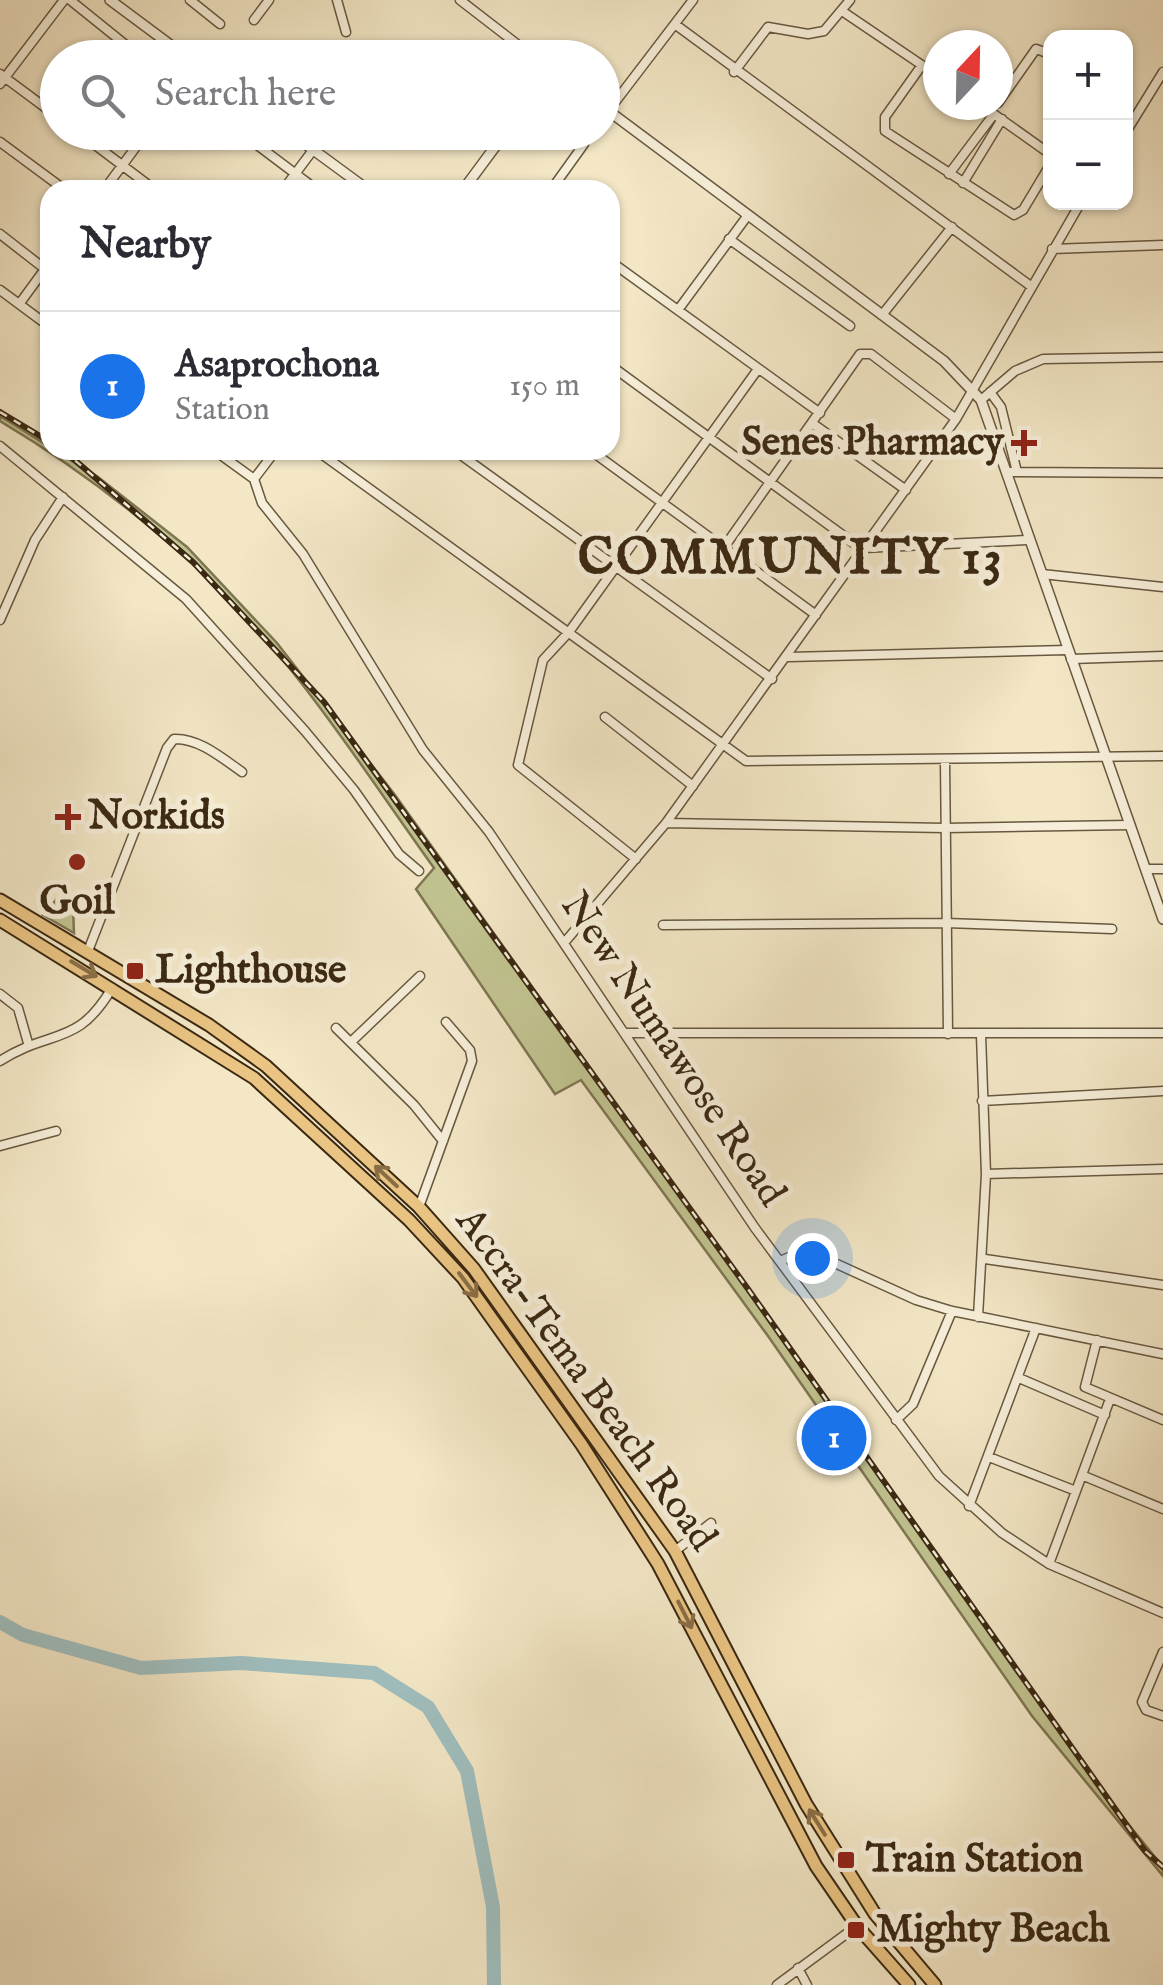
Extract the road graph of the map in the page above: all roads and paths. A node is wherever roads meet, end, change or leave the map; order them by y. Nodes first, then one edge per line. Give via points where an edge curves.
1 (68, 0) edge
2 (110, 0) edge
3 (190, 0) edge
4 (270, 0) edge
5 (337, 0) edge
6 (460, 0) edge
7 (693, 0) edge
8 (850, 0) edge
9 (842, 11) junction
10 (254, 20) dead end
11 (220, 24) dead end
12 (676, 25) junction
13 (346, 32) dead end
14 (119, 40) edge
15 (164, 40) edge
16 (512, 40) edge
17 (1043, 52) edge
18 (922, 65) joint
19 (734, 72) junction
20 (1163, 72) edge
21 (2, 79) edge
22 (1013, 85) edge
23 (620, 91) edge
24 (40, 105) edge
25 (620, 119) edge
26 (989, 120) edge
27 (992, 120) edge
28 (1007, 120) edge
29 (1133, 121) edge
30 (0, 142) edge
31 (1043, 148) edge
32 (102, 150) edge
33 (133, 150) edge
34 (264, 150) edge
35 (313, 150) joint
36 (493, 150) edge
37 (580, 150) edge
38 (122, 165) junction
39 (295, 174) junction
40 (948, 174) junction
41 (1043, 176) edge
42 (51, 180) edge
43 (111, 180) edge
44 (142, 180) edge
45 (290, 180) edge
46 (303, 180) edge
47 (354, 180) edge
48 (470, 180) edge
49 (558, 180) edge
50 (963, 183) junction
51 (1077, 210) edge
52 (748, 215) junction
53 (952, 227) junction
54 (0, 234) edge
55 (729, 240) junction
56 (1163, 245) edge
57 (1052, 249) junction
58 (40, 260) edge
59 (620, 268) edge
60 (40, 275) edge
61 (1032, 287) junction
62 (0, 290) edge
63 (20, 304) junction
64 (678, 310) junction
65 (882, 315) junction
66 (40, 319) edge
67 (850, 326) dead end
68 (1163, 358) edge
69 (758, 369) junction
70 (620, 373) edge
71 (972, 389) junction
72 (990, 392) junction
73 (981, 400) junction
74 (820, 413) junction
75 (956, 419) junction
76 (812, 423) junction
77 (709, 437) junction
78 (0, 446) edge
79 (228, 460) edge
80 (268, 460) edge
81 (330, 460) edge
82 (468, 460) edge
83 (604, 460) edge
84 (1012, 472) junction
85 (1163, 473) edge
86 (254, 479) junction
87 (770, 481) junction
88 (906, 490) junction
89 (64, 497) junction
90 (661, 502) junction
91 (1028, 540) junction
92 (725, 546) junction
93 (864, 549) junction
94 (614, 567) junction
95 (1042, 574) junction
96 (1163, 587) edge
97 (816, 615) junction
98 (0, 620) edge
99 (569, 632) junction
100 (1069, 654) junction
101 (1163, 656) edge
102 (789, 657) junction
103 (772, 679) junction
104 (605, 717) dead end
105 (724, 745) junction
106 (1163, 756) edge
107 (1106, 758) junction
108 (946, 761) junction
109 (242, 772) dead end
110 (693, 786) junction
111 (666, 823) junction
112 (1130, 824) junction
113 (946, 828) junction
114 (636, 859) junction
115 (1163, 868) edge
116 (1146, 869) junction
117 (419, 871) dead end
118 (0, 900) edge
119 (0, 920) edge
120 (1163, 920) edge
121 (946, 922) junction
122 (662, 925) dead end
123 (1112, 929) dead end
124 (564, 942) junction
125 (88, 951) junction
126 (420, 976) dead end
127 (113, 987) junction
128 (0, 994) edge
129 (446, 1022) dead end
130 (336, 1028) dead end
131 (624, 1033) junction
132 (1163, 1033) edge
133 (948, 1034) junction
134 (981, 1035) junction
135 (352, 1041) junction
136 (28, 1043) junction
137 (0, 1061) edge
138 (1163, 1091) edge
139 (982, 1101) junction
140 (56, 1130) dead end
141 (444, 1141) junction
142 (0, 1146) edge
143 (1163, 1169) edge
144 (986, 1174) junction
145 (420, 1207) junction
146 (984, 1260) junction
147 (780, 1261) junction
148 (1163, 1285) edge
149 (952, 1312) junction
150 (978, 1316) junction
151 (1036, 1328) junction
152 (1097, 1340) junction
153 (1163, 1354) edge
154 (1018, 1378) junction
155 (1085, 1386) junction
156 (1110, 1399) junction
157 (1077, 1402) junction
158 (1105, 1415) junction
159 (896, 1420) junction
160 (1163, 1420) edge
161 (989, 1457) junction
162 (1084, 1476) junction
163 (1076, 1491) junction
164 (970, 1506) junction
165 (1163, 1508) edge
166 (711, 1523) dead end
167 (675, 1551) junction
168 (658, 1564) junction
169 (1049, 1564) junction
170 (1163, 1613) edge
171 (1163, 1652) edge
172 (1163, 1716) edge
173 (874, 1914) junction
174 (857, 1926) junction
175 (798, 1968) junction
176 (777, 1985) edge
177 (807, 1985) edge
178 (909, 1985) edge
179 (936, 1985) edge

1 - 14 street
1 - 21 street
2 - 15 street
3 - 11 street
4 - 10 street
5 - 13 street
6 - 16 street
7 - 12 street
8 - 9 street
9 - 18 street
9 - 19 street via 824,31 768,27
12 - 19 street
12 - 23 street
17 - 22 street via 1036,49
18 - 40 street via 882,127
19 - 53 street
20 - 29 street
21 - 24 street
25 - 52 street
26 - 40 street
27 - 50 street
28 - 31 street
30 - 42 street
32 - 38 street
33 - 38 street
34 - 39 street
35 - 39 street
35 - 47 street
36 - 48 street
37 - 49 street
38 - 43 street
38 - 44 street
39 - 45 street
39 - 46 street
40 - 50 street
41 - 50 street via 1019,215
51 - 57 street
52 - 55 street
52 - 65 street
53 - 61 street
53 - 65 street
54 - 58 street
55 - 64 street
55 - 67 street
56 - 57 street
57 - 61 street
59 - 64 street
60 - 63 street
61 - 71 street
62 - 63 street
63 - 66 street
64 - 69 street
65 - 71 street
68 - 72 street via 1042,359
69 - 74 street
69 - 77 street
70 - 77 street
71 - 73 street
71 - 75 street
72 - 73 street
72 - 84 street via 1001,406
73 - 84 street
74 - 75 street via 866,352
74 - 76 street
75 - 88 street
76 - 87 street
76 - 88 street
77 - 87 street
77 - 90 street
78 - 89 street
79 - 86 street
80 - 86 street
81 - 99 street
82 - 94 street
83 - 90 street
84 - 85 street
84 - 91 street
86 - 124 street, New Numawose Road via 262,504 302,554 423,750
87 - 92 street
87 - 93 street
88 - 93 street
89 - 98 street
89 - 117 street via 186,600
90 - 92 street
90 - 94 street
91 - 93 street
91 - 95 street
92 - 97 street
93 - 97 street
94 - 99 street
94 - 103 street
95 - 96 street
95 - 100 street
97 - 102 street
99 - 105 street
99 - 114 street via 538,670 518,766
100 - 101 street
100 - 102 street
100 - 107 street
102 - 103 street
103 - 105 street
104 - 110 street
105 - 108 street via 754,762
105 - 110 street
106 - 107 street
107 - 108 street
107 - 112 street
108 - 113 street
109 - 125 street via 198,744 174,739 166,748
110 - 111 street
111 - 113 street
111 - 114 street
112 - 113 street
112 - 116 street
113 - 121 street
114 - 124 street
115 - 116 street
116 - 120 street
118 - 125 main road, Accra-Tema Beach Road
119 -> 127 main road, Accra-Tema Beach Road
121 - 122 street
121 - 123 street
121 - 133 street
124 - 131 street, New Numawose Road
145 -> 125 main road, Accra-Tema Beach Road via 266,1066
126 - 135 street
127 - 136 street via 80,1029
127 -> 168 main road, Accra-Tema Beach Road via 285,1103 409,1220 463,1278
128 - 136 street via 18,1008
129 - 141 street via 473,1055
130 - 135 street
131 - 133 street
131 - 147 street, New Numawose Road
132 - 134 street
133 - 134 street
134 - 139 street
135 - 141 street
136 - 137 street
138 - 139 street
139 - 144 street
140 - 142 street
141 - 145 street
143 - 144 street
144 - 146 street
145 - 167 main road, Accra-Tema Beach Road via 474,1269
146 - 148 street
146 - 150 street
147 - 149 street via 806,1250
147 - 159 street, New Numawose Road
149 - 150 street
149 - 159 street via 913,1404
150 - 151 street
151 - 152 street
151 - 154 street
152 - 153 street
152 - 155 street
154 - 157 street
154 - 161 street
155 - 156 street
155 - 157 street
156 - 158 street
156 - 160 street
157 - 158 street
158 - 162 street
159 - 164 street, New Numawose Road
161 - 163 street
161 - 164 street
162 - 163 street
162 - 165 street
163 - 169 street
164 - 169 street, New Numawose Road
166 - 167 street
167 - 168 main road
173 -> 167 main road, Accra-Tema Beach Road via 806,1804
168 -> 174 main road, Accra-Tema Beach Road via 816,1866
169 - 170 street, New Numawose Road
171 - 172 street via 1142,1702
173 - 174 main road
173 - 179 main road, Accra-Tema Beach Road
174 - 175 street
174 - 178 main road, Accra-Tema Beach Road
175 - 176 street
175 - 177 street

